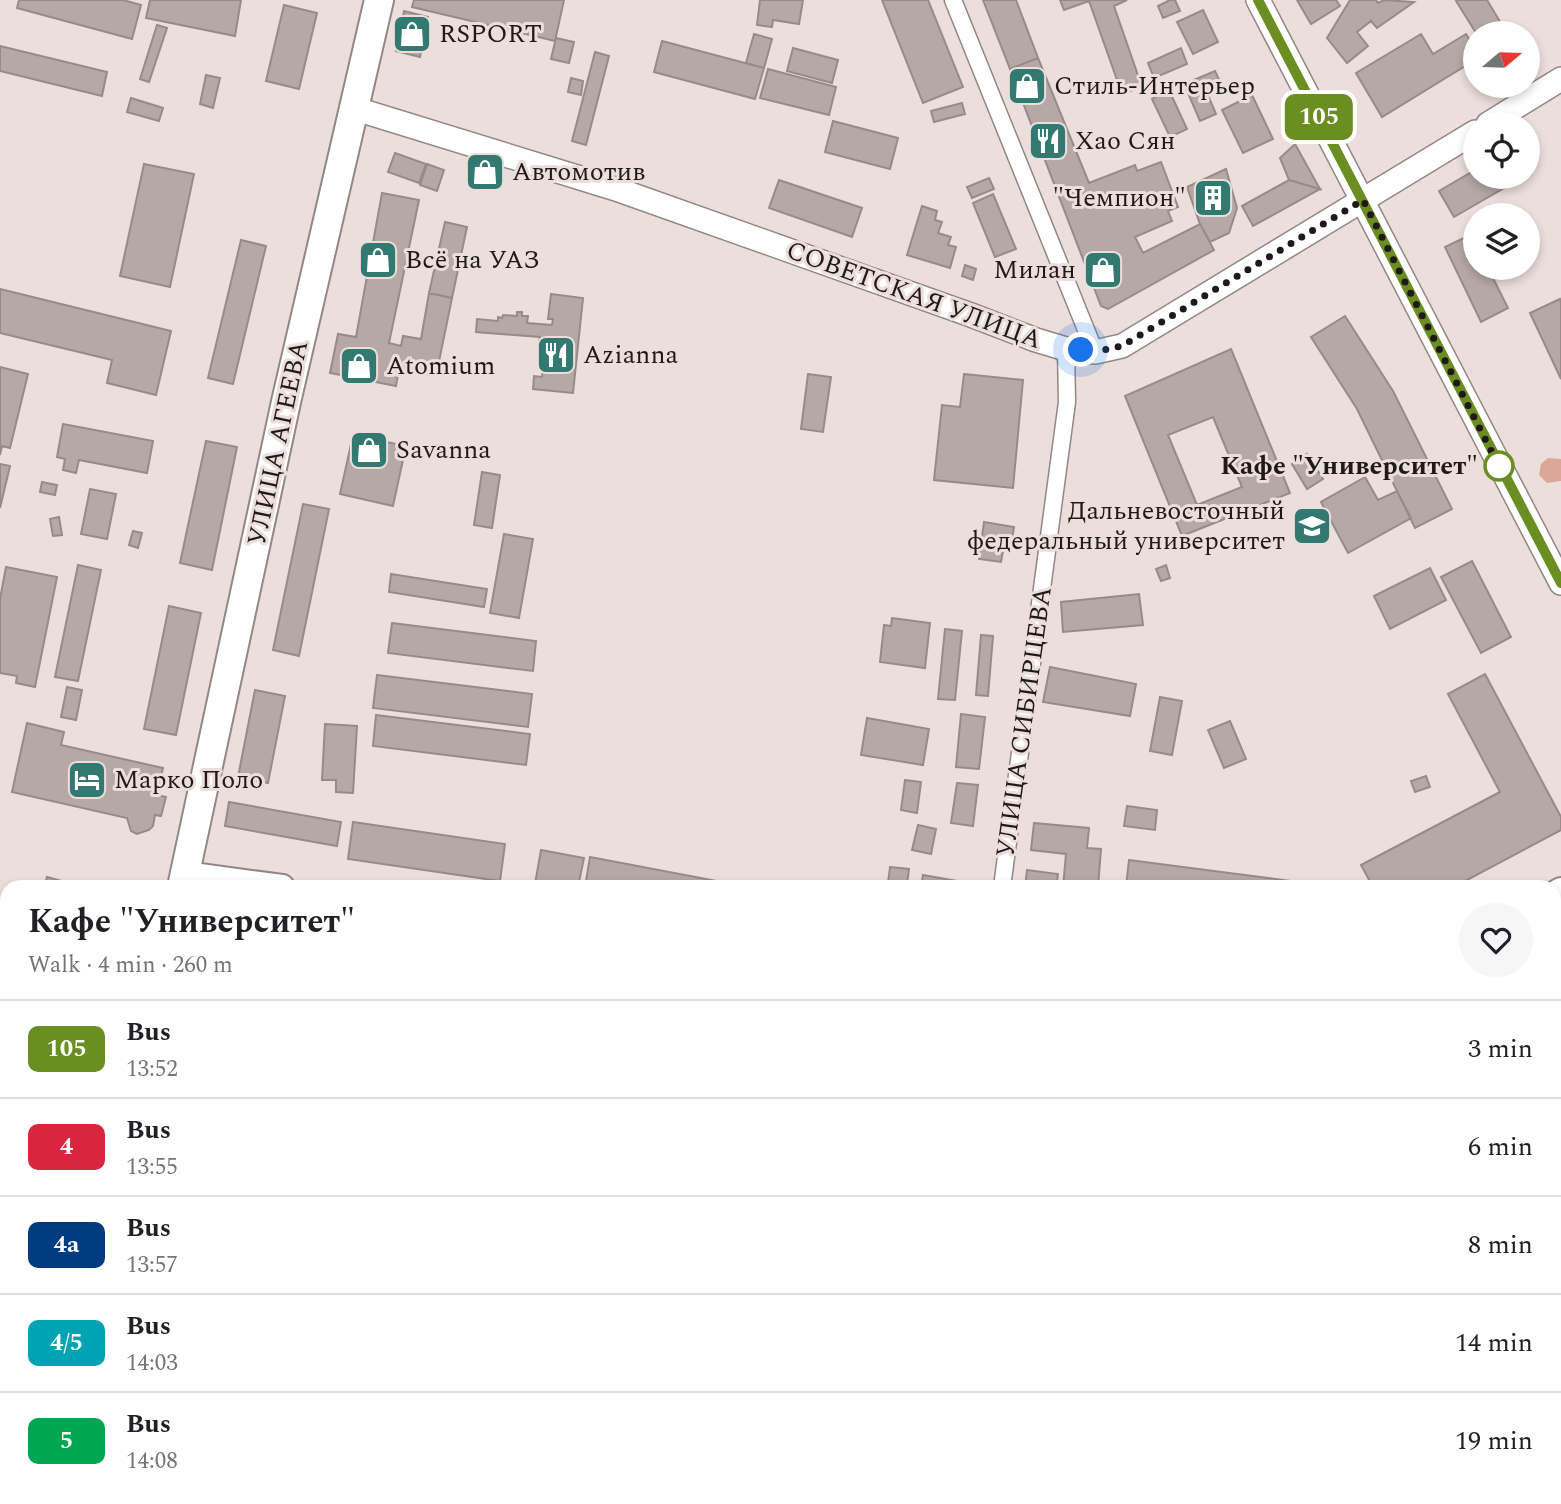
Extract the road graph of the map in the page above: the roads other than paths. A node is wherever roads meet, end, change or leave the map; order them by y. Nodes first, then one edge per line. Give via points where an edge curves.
1 (379, 0) edge
2 (953, 0) edge
3 (1258, 0) edge
4 (1561, 79) edge
5 (355, 109) junction
6 (1507, 112) edge
7 (1463, 139) edge
8 (1363, 200) junction
9 (1066, 349) junction
10 (1095, 352) junction
11 (1561, 583) edge
12 (184, 880) edge
13 (1003, 880) edge

1 - 5 highway, УЛИЦА АГЕЕВА
2 - 10 street
3 - 8 main road
4 - 6 main road
5 - 9 main road, СОВЕТСКАЯ УЛИЦА via 616,189
5 - 12 highway, УЛИЦА АГЕЕВА via 289,389
7 - 8 main road, СОВЕТСКАЯ УЛИЦА
8 - 10 main road, СОВЕТСКАЯ УЛИЦА via 1122,346
8 - 11 main road
9 - 10 main road, СОВЕТСКАЯ УЛИЦА
9 - 13 street, УЛИЦА СИБИРЦЕВА via 1067,402

